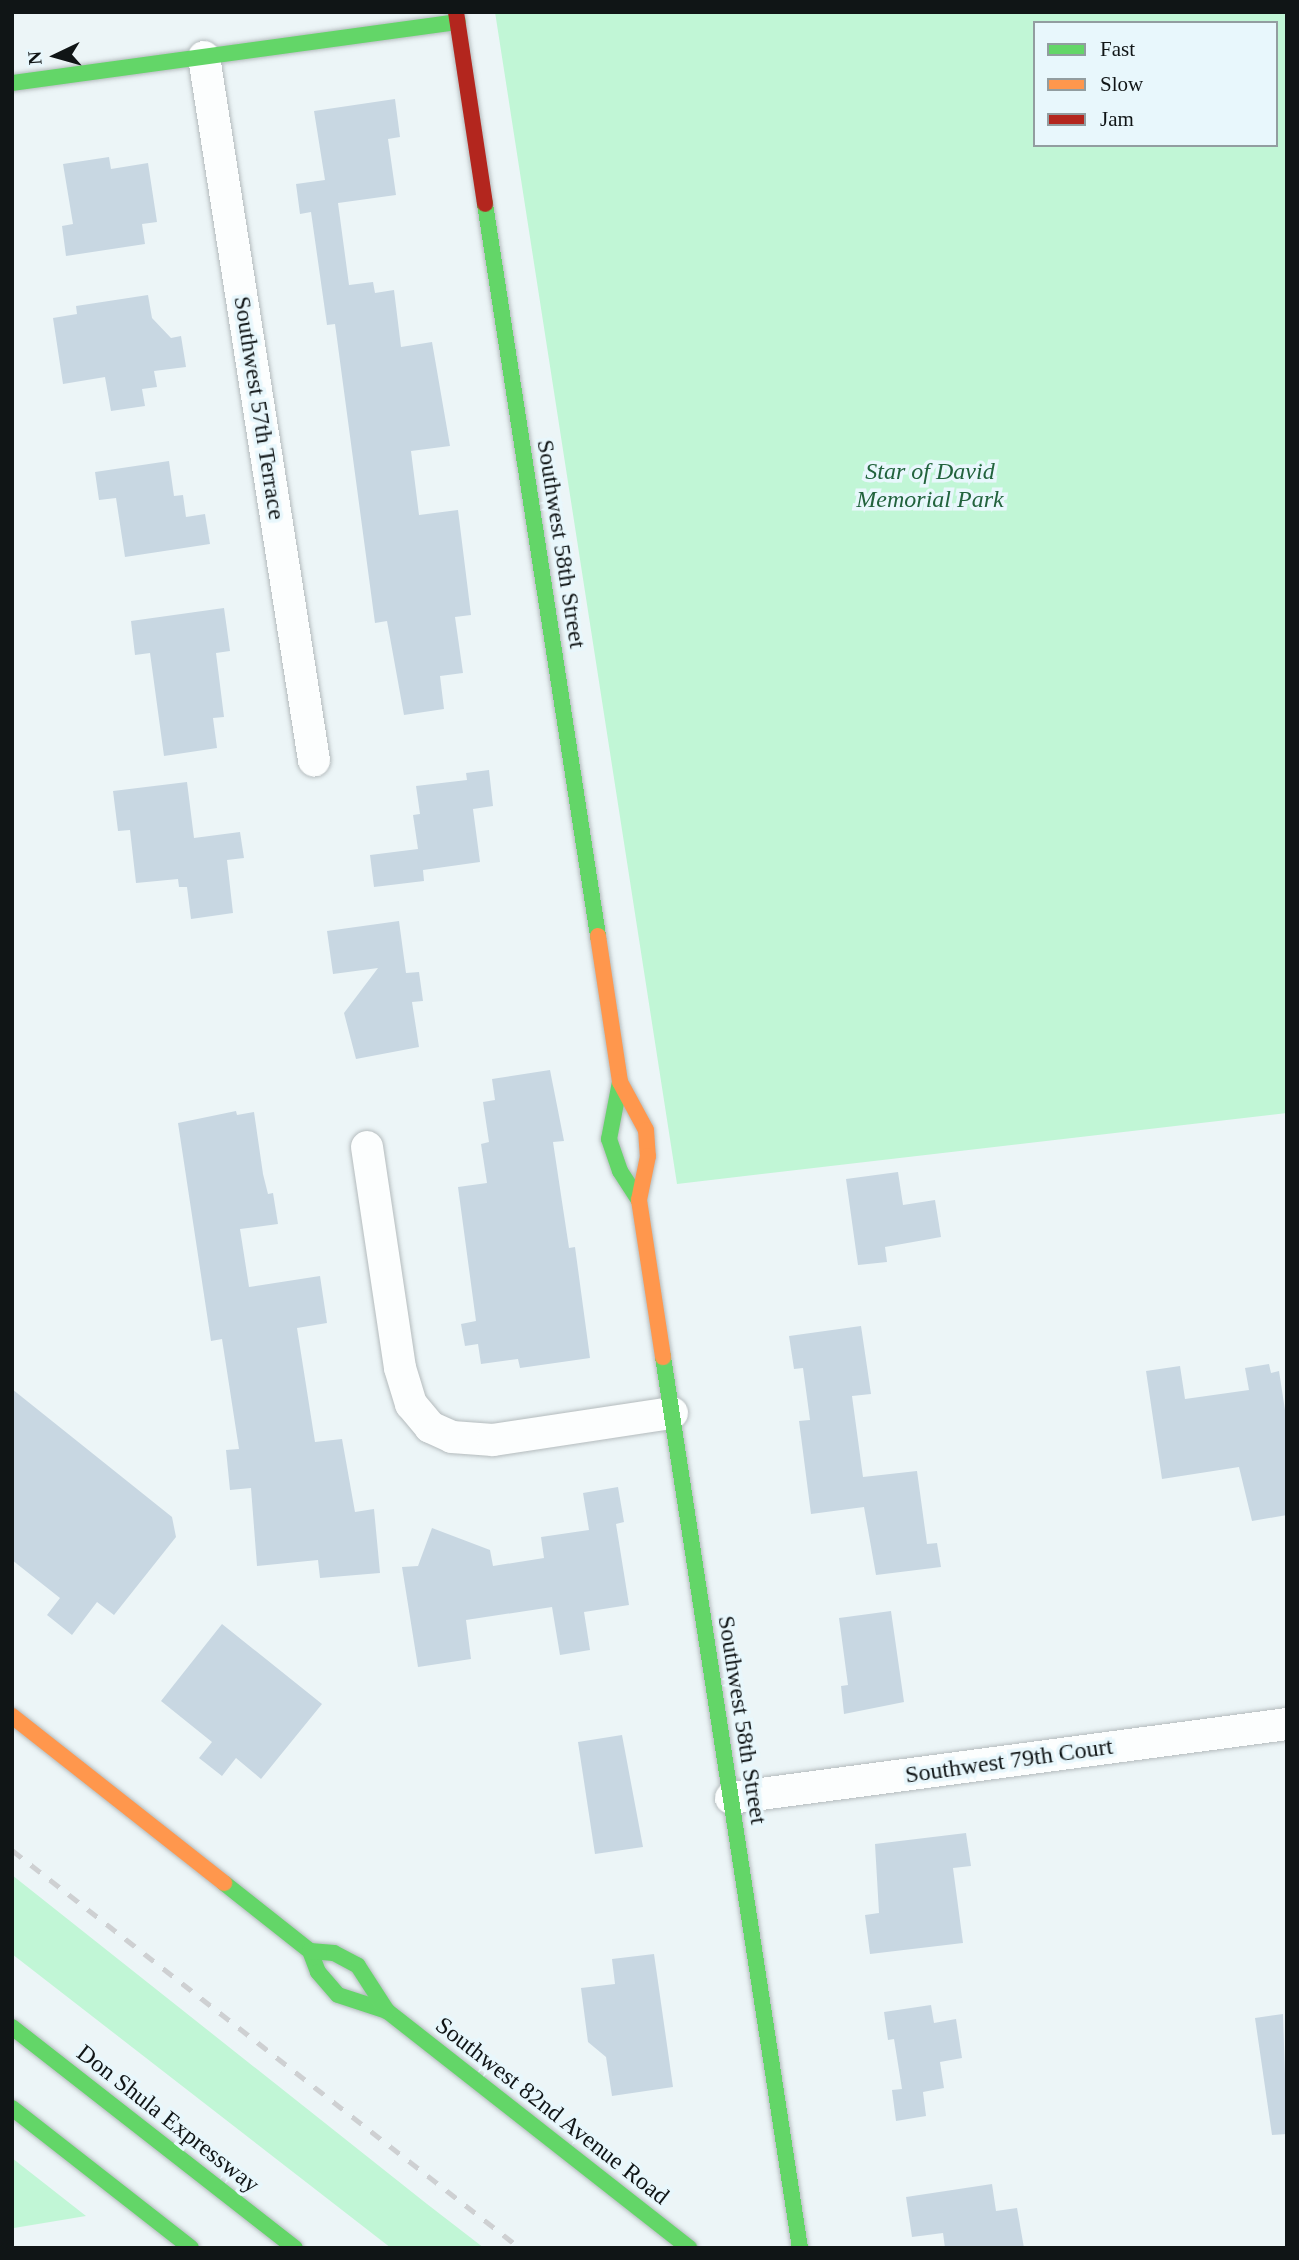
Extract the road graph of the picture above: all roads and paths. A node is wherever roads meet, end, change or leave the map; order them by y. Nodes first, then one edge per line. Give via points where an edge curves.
1 (457, 17) edge
2 (204, 57) junction
3 (12, 83) edge
4 (314, 760) dead end
5 (621, 1082) junction
6 (367, 1147) dead end
7 (639, 1200) junction
8 (672, 1413) junction
9 (12, 1716) edge
10 (1287, 1724) edge
11 (731, 1798) junction
12 (310, 1951) junction
13 (387, 2011) junction
14 (12, 2027) edge
15 (12, 2108) edge
16 (191, 2248) edge
17 (295, 2248) edge
18 (689, 2248) edge
19 (800, 2248) edge

1 - 2 main road
1 - 5 main road, Southwest 58th Street
2 - 3 main road
2 - 4 street, Southwest 57th Terrace
5 - 7 main road, Southwest 58th Street via 646,1130 648,1156
5 - 7 main road, Southwest 58th Street via 609,1139 620,1171
6 - 8 street via 400,1368 411,1404 430,1427 452,1437 482,1441
7 - 8 main road, Southwest 58th Street
8 - 11 main road, Southwest 58th Street
9 - 12 main road, Southwest 82nd Avenue Road
10 - 11 street, Southwest 79th Court
11 - 19 main road, Southwest 58th Street
12 - 13 main road, Southwest 82nd Avenue Road via 318,1972 338,1995
12 - 13 main road, Southwest 82nd Avenue Road via 334,1954 358,1966
13 - 18 main road, Southwest 82nd Avenue Road
14 - 17 main road, Don Shula Expressway
15 - 16 main road

